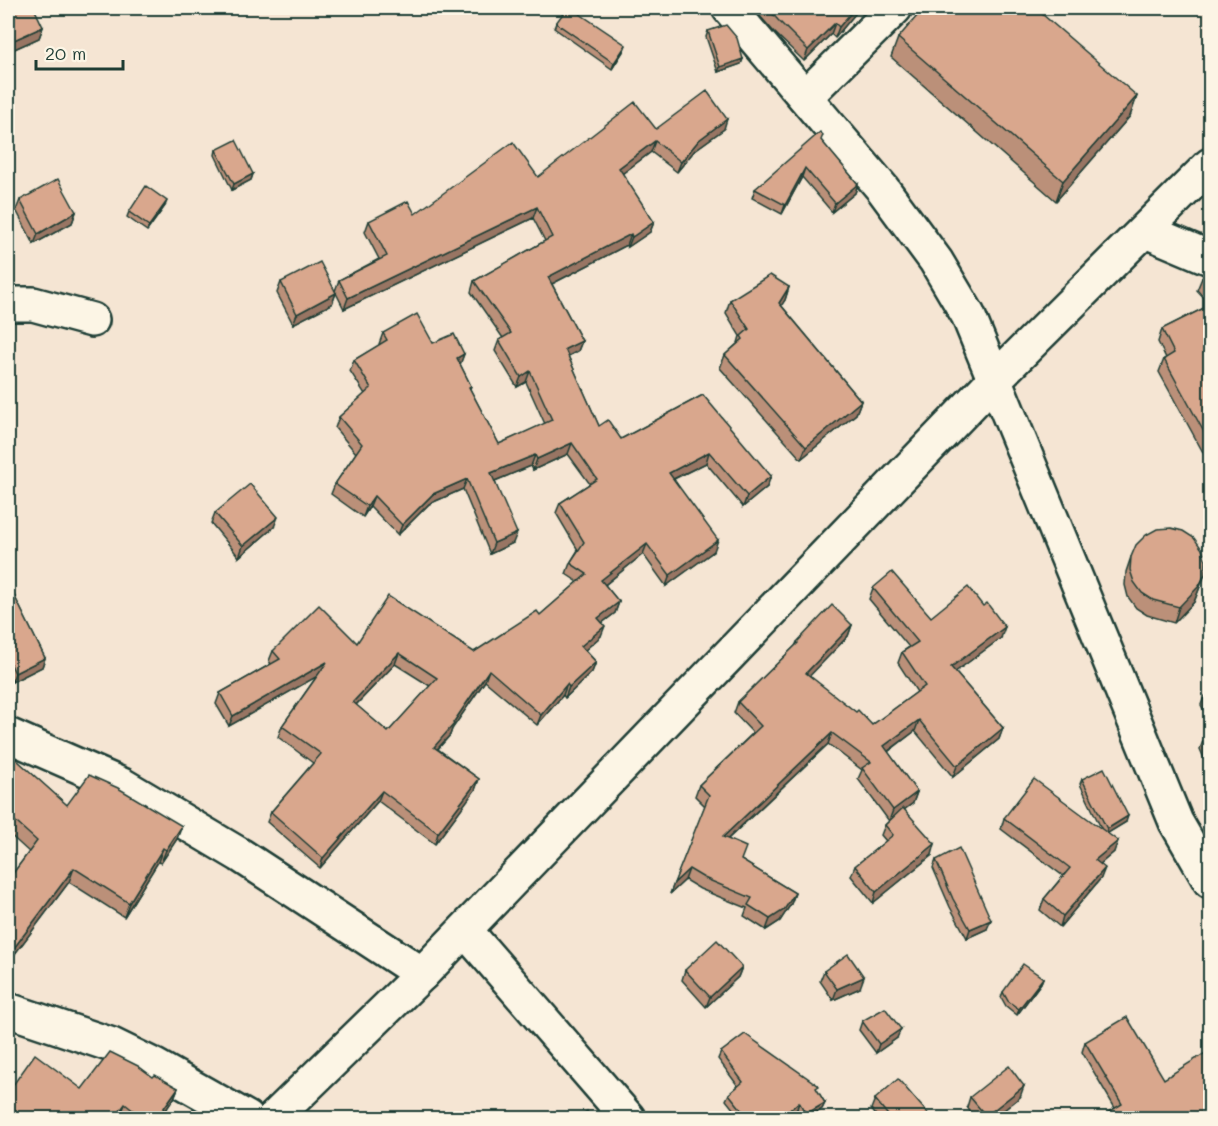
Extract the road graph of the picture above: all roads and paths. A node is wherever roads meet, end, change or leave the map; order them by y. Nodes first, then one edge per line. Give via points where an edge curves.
1 (729, 8) edge
2 (895, 8) edge
3 (805, 97) junction
4 (1210, 165) edge
5 (1146, 231) junction
6 (1210, 258) edge
7 (8, 304) edge
8 (92, 320) dead end
9 (994, 380) junction
10 (8, 735) edge
11 (1210, 881) edge
12 (465, 930) junction
13 (422, 974) junction
14 (8, 1010) edge
15 (247, 1119) edge
16 (274, 1119) edge
17 (628, 1119) edge

1 - 3 street
2 - 3 street
3 - 9 street via 882,188 936,261 968,315
4 - 5 street
5 - 6 street
5 - 9 street
7 - 8 street via 33,304
9 - 11 street via 1176,822
9 - 12 street
10 - 13 street via 122,785 240,855
12 - 13 street
12 - 17 street
13 - 16 street
14 - 15 street via 112,1045

